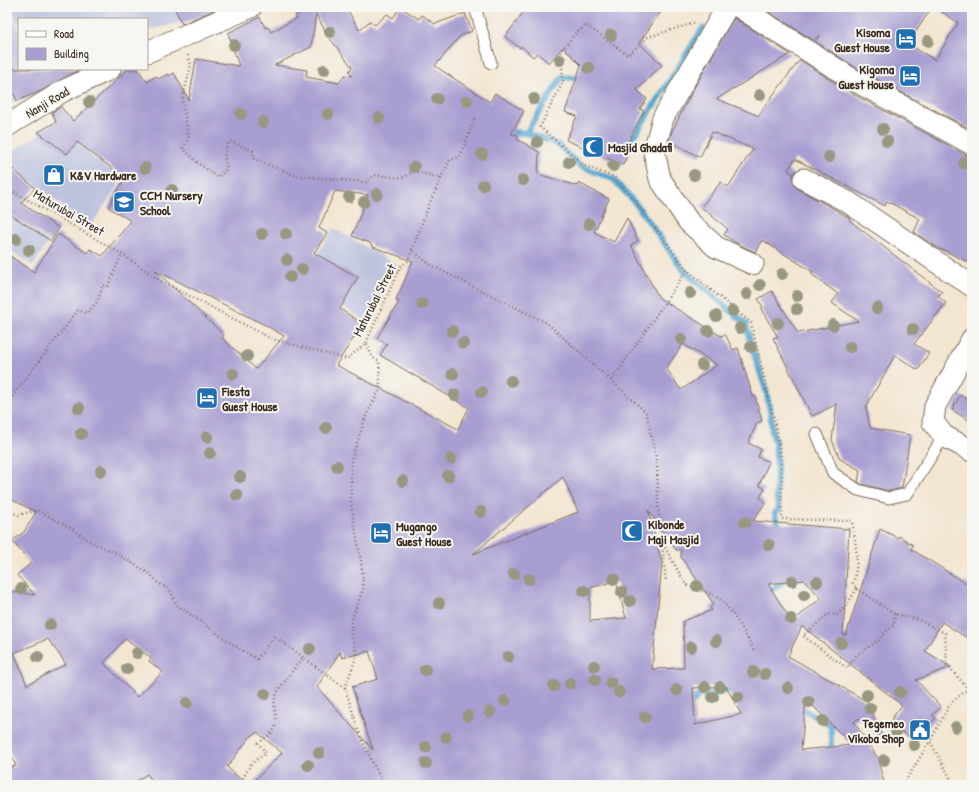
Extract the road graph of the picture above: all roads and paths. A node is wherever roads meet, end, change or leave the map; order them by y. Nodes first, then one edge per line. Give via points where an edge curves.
1 (251, 7) edge
2 (475, 7) edge
3 (727, 7) edge
4 (739, 7) edge
5 (699, 22) dead end
6 (183, 36) junction
7 (148, 52) edge
8 (491, 63) dead end
9 (108, 70) edge
10 (475, 118) dead end
11 (7, 126) edge
12 (972, 144) edge
13 (450, 160) junction
14 (804, 179) dead end
15 (7, 188) edge
16 (412, 250) junction
17 (122, 254) junction
18 (753, 264) dead end
19 (687, 270) junction
20 (972, 286) edge
21 (972, 339) edge
22 (366, 343) junction
23 (612, 380) junction
24 (7, 403) edge
25 (817, 434) dead end
26 (944, 436) junction
27 (972, 451) edge
28 (7, 511) edge
29 (661, 542) junction
30 (666, 582) dead end
31 (857, 589) junction
32 (895, 614) junction
33 (755, 652) dead end
34 (303, 658) junction
35 (345, 688) junction
36 (972, 693) edge
37 (930, 741) junction
38 (246, 785) edge
39 (385, 785) edge
40 (903, 785) edge
41 (954, 785) edge

1 - 6 street
2 - 8 lane
3 - 18 street via 663,118 654,151 660,179 688,221 716,247
4 - 12 street via 852,79
5 - 19 path via 648,37 628,55 586,25 574,35 561,52 563,82 540,127 584,166 614,177
6 - 7 street
6 - 13 path via 191,64 182,101 189,137 183,148 199,164 218,177 227,169 224,150 230,141 253,151 254,159 297,176 313,179 366,182 374,175 402,178 414,171 441,178
9 - 11 street, Nanji Road via 62,91
10 - 13 path via 460,157
13 - 16 path, Maturubai Street
14 - 20 street via 848,202
15 - 17 path, Maturubai Street
16 - 22 path, Maturubai Street via 408,261 400,267
16 - 23 path via 432,266 547,322
17 - 22 path, Maturubai Street via 159,280 272,339 347,359
17 - 24 path via 108,286 103,285 97,302 87,313 78,310
19 - 23 path
19 - 31 path via 751,323 777,432 781,458 782,519 852,521 857,555 853,583
21 - 26 street via 935,406 933,422
22 - 35 path via 373,358 379,361 380,382 379,391 366,416 351,460 351,504 362,567 363,589 351,621 351,634 357,655
23 - 29 path via 646,412 657,462
25 - 26 lane via 833,473 858,490 889,498 907,494
26 - 27 street
28 - 34 path via 19,516 37,510 138,566 170,590 177,605 257,659 274,636
29 - 30 path
29 - 33 path via 686,585 719,599 743,628
31 - 32 path
31 - 32 path via 837,615 825,616 803,636 847,668 857,655 894,626
32 - 36 path via 917,619 945,633 947,665
34 - 35 path
34 - 38 path via 276,694 277,718 274,729 270,736 258,743 266,753 251,764 242,780
35 - 39 path via 358,729
36 - 37 path via 967,690 951,702
37 - 40 path
37 - 41 path

